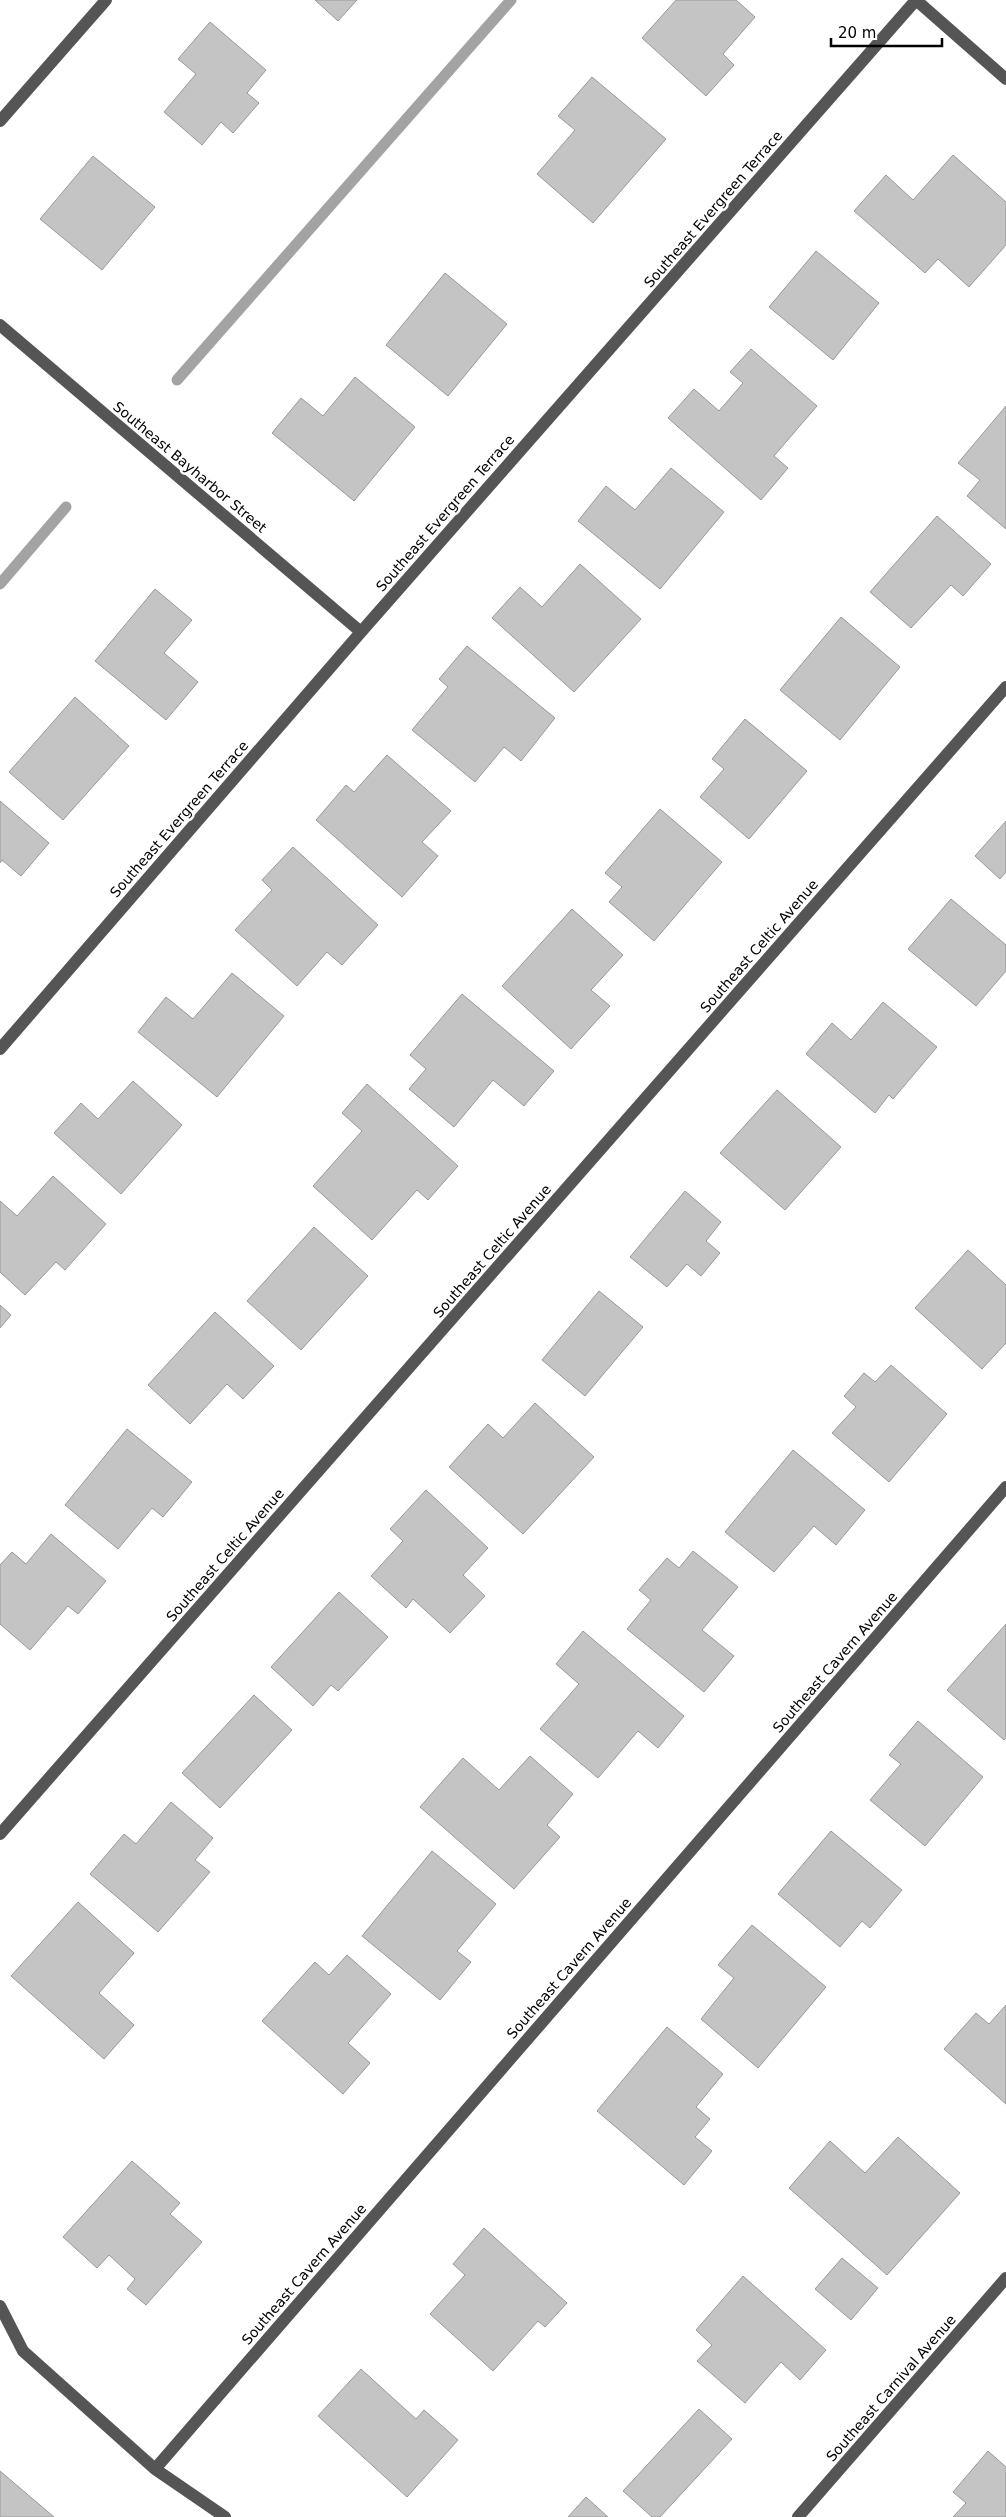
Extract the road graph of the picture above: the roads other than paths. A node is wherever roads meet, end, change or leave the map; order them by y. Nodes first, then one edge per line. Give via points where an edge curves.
1 (106, 0) edge
2 (916, 0) edge
3 (1006, 79) edge
4 (0, 121) edge
5 (0, 325) edge
6 (361, 632) junction
7 (1006, 687) edge
8 (0, 1049) edge
9 (1006, 1486) edge
10 (0, 1834) edge
11 (1006, 2278) edge
12 (0, 2306) edge
13 (155, 2468) junction
14 (226, 2517) edge
15 (798, 2517) edge

1 - 4 street
2 - 3 street
2 - 6 street, Southeast Evergreen Terrace
5 - 6 street, Southeast Bayharbor Street
6 - 8 street, Southeast Evergreen Terrace
7 - 10 street, Southeast Celtic Avenue
9 - 13 street, Southeast Cavern Avenue
11 - 15 street, Southeast Carnival Avenue
12 - 13 street via 23,2352
13 - 14 street

